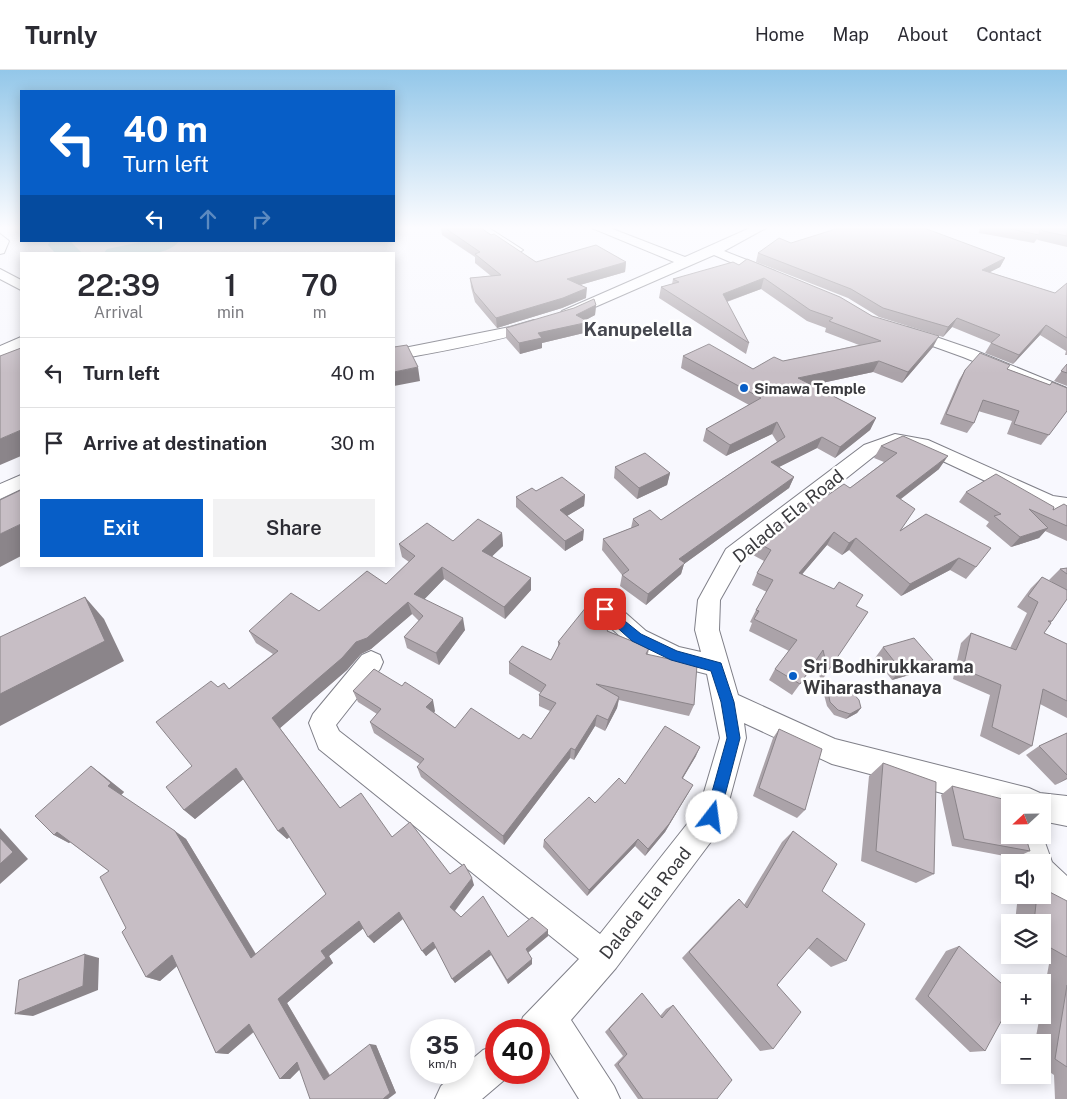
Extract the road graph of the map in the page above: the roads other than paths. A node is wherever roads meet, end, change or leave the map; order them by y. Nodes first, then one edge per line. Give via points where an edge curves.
1 (5, 276) edge
2 (652, 276) edge
3 (775, 276) edge
4 (787, 281) edge
5 (20, 285) edge
6 (891, 328) edge
7 (20, 342) edge
8 (0, 352) edge
9 (395, 355) edge
10 (1067, 394) edge
11 (20, 482) edge
12 (0, 492) edge
13 (1067, 505) edge
14 (605, 609) edge
15 (371, 662) dead end
16 (716, 666) junction
17 (727, 702) junction
18 (1001, 795) edge
19 (1051, 808) edge
20 (1067, 811) edge
21 (1051, 882) edge
22 (1067, 899) edge
23 (604, 956) junction
24 (547, 1019) edge
25 (550, 1034) edge
26 (485, 1072) edge
27 (454, 1099) edge
28 (601, 1099) edge

1 - 5 street
2 - 9 street via 568,313 522,328
3 - 4 street
6 - 10 street via 944,344
7 - 8 street
11 - 12 street
13 - 16 street, Dalada Ela Road via 1050,503 921,444 895,440 872,449 734,555 709,600 706,630
14 - 16 street via 637,638 675,656
15 - 23 street via 322,723 329,740
16 - 17 street, Dalada Ela Road
17 - 18 street via 832,751
17 - 23 street, Dalada Ela Road via 733,738 712,817
19 - 20 street
21 - 22 street
23 - 24 street, Dalada Ela Road
25 - 28 street
26 - 27 street

